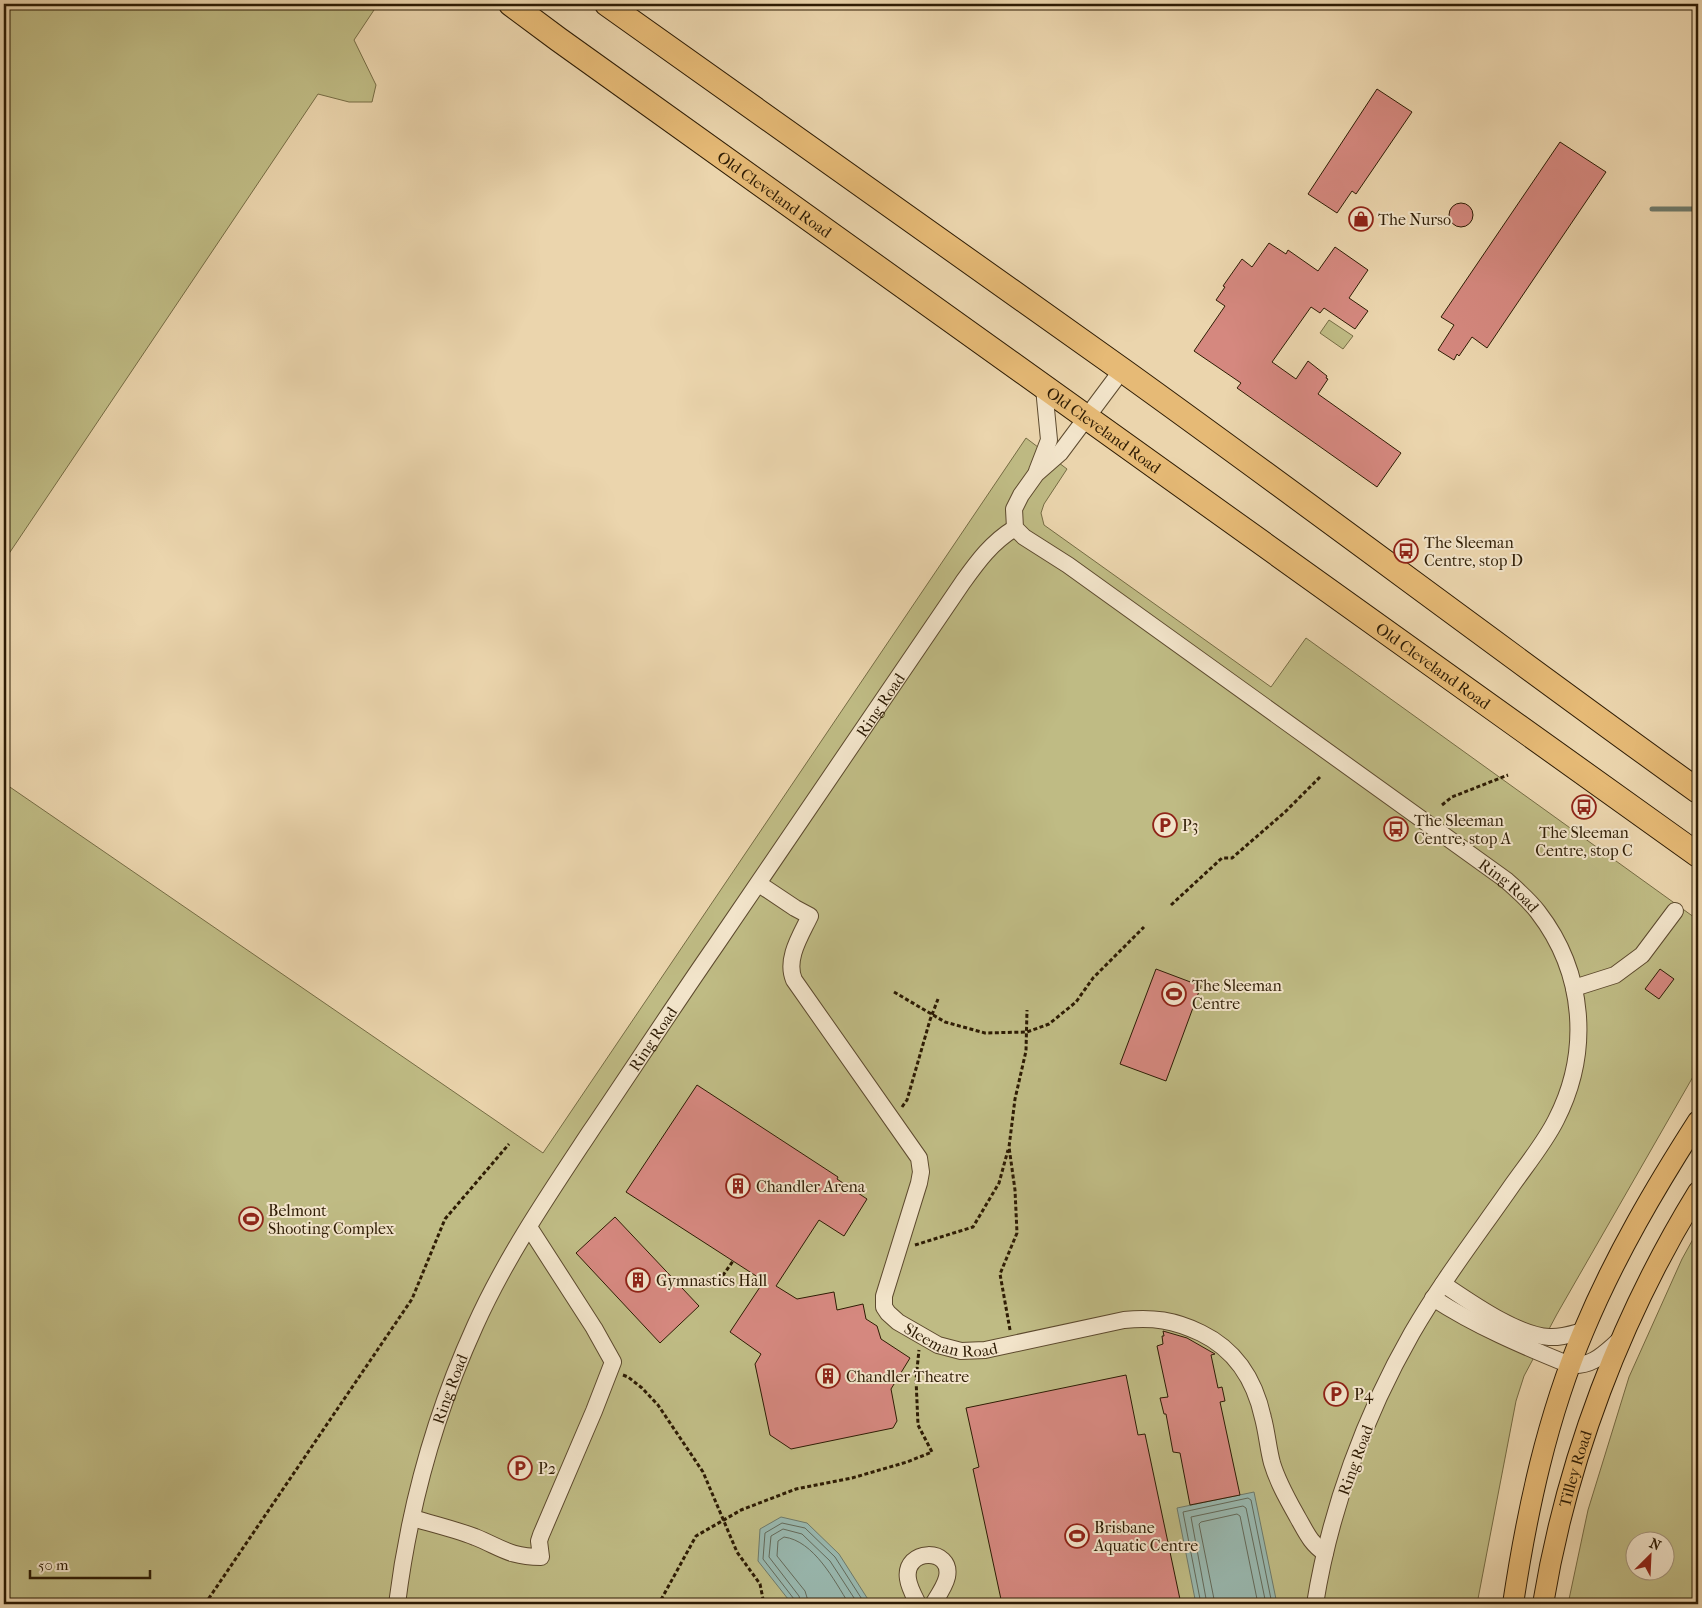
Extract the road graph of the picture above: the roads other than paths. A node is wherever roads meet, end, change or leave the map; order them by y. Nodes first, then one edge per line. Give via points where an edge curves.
1 (511, 4) edge
2 (607, 4) edge
3 (1122, 370) junction
4 (1044, 388) junction
5 (1086, 418) junction
6 (1036, 474) junction
7 (1015, 528) junction
8 (1698, 791) edge
9 (1698, 855) edge
10 (759, 884) junction
11 (1674, 911) dead end
12 (1574, 988) junction
13 (1698, 1121) edge
14 (1698, 1192) edge
15 (529, 1227) junction
16 (1443, 1284) junction
17 (1434, 1298) junction
18 (1583, 1331) junction
19 (1622, 1338) junction
20 (1570, 1365) junction
21 (412, 1518) junction
22 (1325, 1553) junction
23 (397, 1604) edge
24 (918, 1604) edge
25 (933, 1604) edge
26 (1315, 1604) edge
27 (1513, 1604) edge
28 (1544, 1604) edge

1 - 4 highway, Old Cleveland Road
2 - 3 highway
3 - 5 lane
3 - 8 highway
4 - 5 highway, Old Cleveland Road
4 - 6 lane via 1049,440
5 - 6 lane via 1060,453
5 - 9 highway, Old Cleveland Road
6 - 7 lane via 1017,501
7 - 10 lane, Ring Road via 981,556
7 - 12 lane, Ring Road via 1506,880 1538,912 1551,931 1570,969
10 - 15 lane, Ring Road
10 - 22 lane, Sleeman Road via 810,916 792,956 794,980 919,1158 919,1183 886,1287 884,1307 925,1339 961,1351 985,1350 1124,1320 1154,1318 1176,1322 1221,1345 1251,1382 1260,1403 1270,1453 1283,1492 1308,1538
11 - 12 lane via 1642,955 1615,975
12 - 16 lane, Ring Road via 1580,1030 1576,1063 1566,1099 1547,1137
13 - 18 main road, Tilley Road via 1640,1217
14 - 19 main road, Tilley Road via 1662,1254
15 - 21 lane, Ring Road via 485,1307 457,1367 431,1444
15 - 21 lane via 613,1362 541,1534 541,1557 505,1552 468,1534
16 - 17 lane, Ring Road
16 - 18 lane via 1480,1308 1539,1336 1556,1337
17 - 20 lane via 1495,1333
17 - 22 lane, Ring Road via 1399,1358 1365,1431
18 - 20 main road, Tilley Road
19 - 20 lane, Tilley Road via 1593,1362
19 - 28 main road, Tilley Road via 1568,1488
20 - 27 main road, Tilley Road via 1529,1506
21 - 23 lane, Ring Road
22 - 26 lane, Ring Road
24 - 25 lane via 908,1571 912,1562 927,1554 939,1558 947,1571

